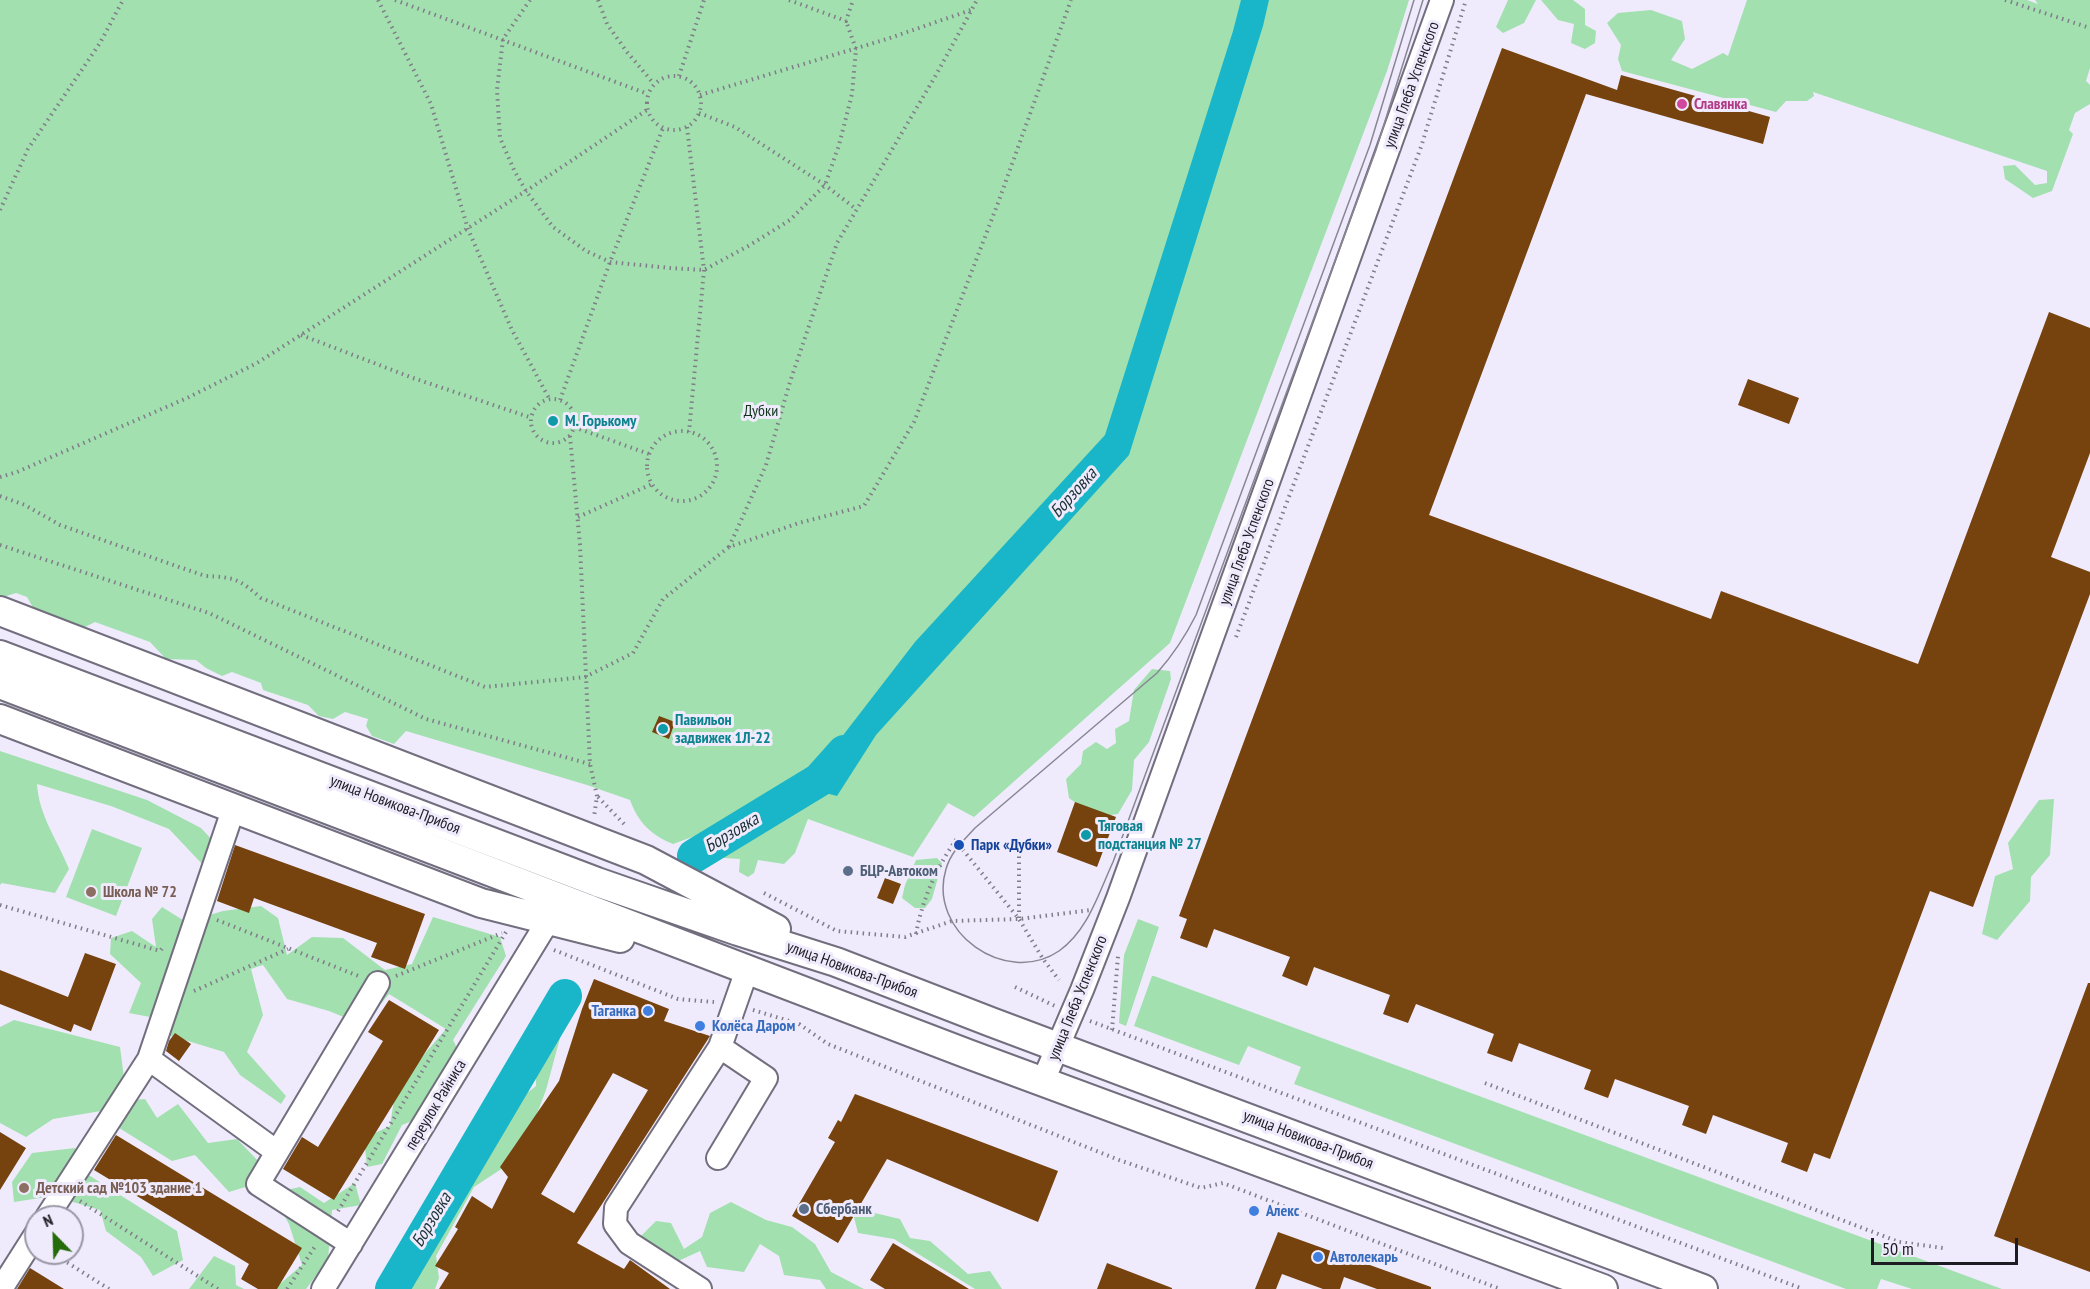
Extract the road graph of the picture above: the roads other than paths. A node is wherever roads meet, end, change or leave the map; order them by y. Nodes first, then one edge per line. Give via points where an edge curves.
1 (1442, 0) edge
2 (0, 611) edge
3 (0, 655) edge
4 (0, 684) edge
5 (0, 719) edge
6 (233, 810) junction
7 (548, 921) junction
8 (836, 962) junction
9 (734, 966) junction
10 (378, 983) road end
11 (1058, 1046) junction
12 (720, 1047) junction
13 (149, 1059) junction
14 (1043, 1081) junction
15 (277, 1152) junction
16 (718, 1158) dead end
17 (55, 1205) edge
18 (351, 1244) junction
19 (24, 1253) edge
20 (676, 1283) edge
21 (1, 1289) edge
22 (323, 1289) edge
23 (700, 1289) edge
24 (1603, 1289) edge
25 (1703, 1289) edge

1 - 11 street, улица Глеба Успенского via 1118,898
2 - 8 main road via 646,860
3 - 8 main road, улица Новикова-Прибоя via 597,882
4 - 9 main road, улица Новикова-Прибоя
5 - 6 main road
6 - 7 main road via 481,903
6 - 13 street
7 - 9 main road
7 - 18 street, переулок Райниса
8 - 11 main road, улица Новикова-Прибоя
9 - 12 street
9 - 14 main road, улица Новикова-Прибоя
10 - 15 street
11 - 14 street, улица Глеба Успенского
11 - 25 main road, улица Новикова-Прибоя
12 - 16 street via 766,1078
12 - 20 street via 616,1208 615,1224 629,1243
13 - 15 street
13 - 17 street
14 - 24 main road, улица Новикова-Прибоя
15 - 18 street via 258,1184
18 - 22 street, переулок Райниса
19 - 21 street
20 - 23 street

